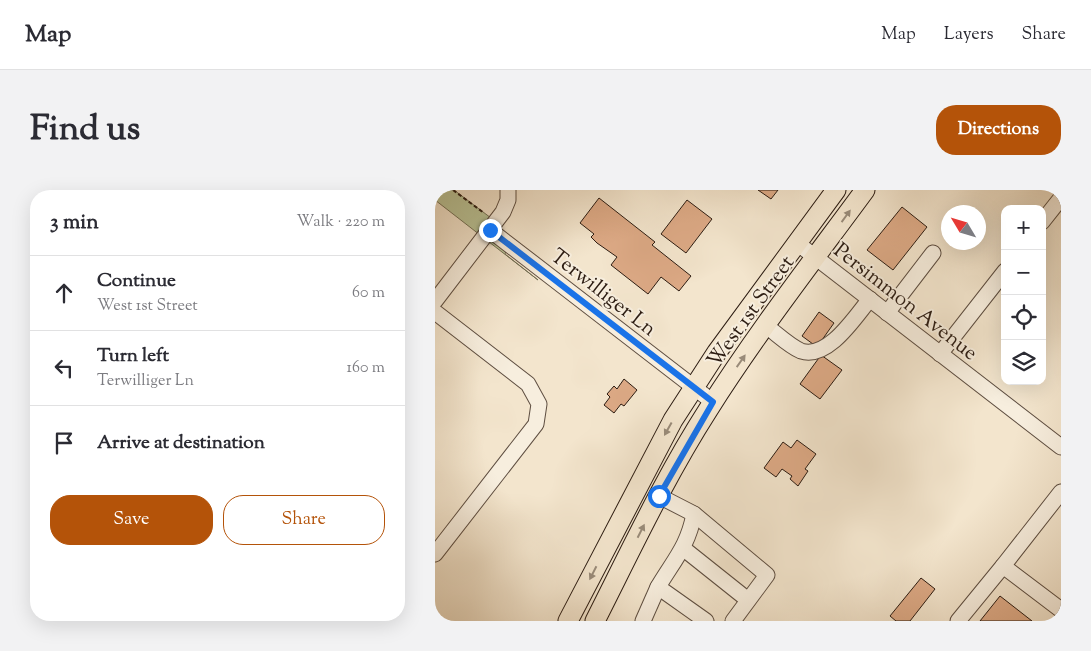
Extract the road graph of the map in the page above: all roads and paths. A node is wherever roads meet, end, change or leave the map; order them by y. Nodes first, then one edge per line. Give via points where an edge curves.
1 (508, 190) edge
2 (836, 190) edge
3 (865, 190) edge
4 (1061, 198) edge
5 (1046, 217) edge
6 (490, 230) junction
7 (797, 243) junction
8 (933, 253) dead end
9 (815, 258) junction
10 (1001, 276) edge
11 (870, 300) junction
12 (435, 301) edge
13 (435, 312) edge
14 (887, 313) junction
15 (766, 326) junction
16 (940, 354) junction
17 (694, 387) junction
18 (713, 402) junction
19 (1061, 447) edge
20 (1061, 492) edge
21 (659, 496) junction
22 (694, 514) junction
23 (684, 548) junction
24 (436, 550) edge
25 (1003, 566) junction
26 (658, 587) junction
27 (748, 600) junction
28 (1061, 610) edge
29 (568, 621) edge
30 (595, 621) edge
31 (643, 621) edge
32 (706, 621) edge
33 (733, 621) edge
34 (958, 621) edge

1 - 6 street via 507,206
2 - 7 main road, West 1st Street
9 -> 3 main road, West 1st Street
4 - 5 street
6 - 12 street
6 - 17 street, Terwilliger Ln
7 - 9 street, Persimmon Avenue
7 - 17 main road, West 1st Street
8 - 14 street
9 - 11 street, Persimmon Avenue
9 - 15 main road, West 1st Street
10 - 16 street
11 - 14 street, Persimmon Avenue
11 - 15 street via 838,338 813,352 802,351
13 - 24 street via 529,384 539,404 536,424
14 - 16 street, Persimmon Avenue
18 -> 15 main road, West 1st Street
16 - 19 street, Persimmon Avenue
17 - 18 street, Terwilliger Ln
17 -> 29 main road, West 1st Street via 652,458
18 - 21 main road, West 1st Street
20 - 25 street
21 - 22 street
30 -> 21 main road, West 1st Street
22 - 23 street
22 - 27 street via 767,575
23 - 26 street
23 - 27 street
25 - 28 street
25 - 34 street
26 - 31 street
26 - 32 street
27 - 33 street

